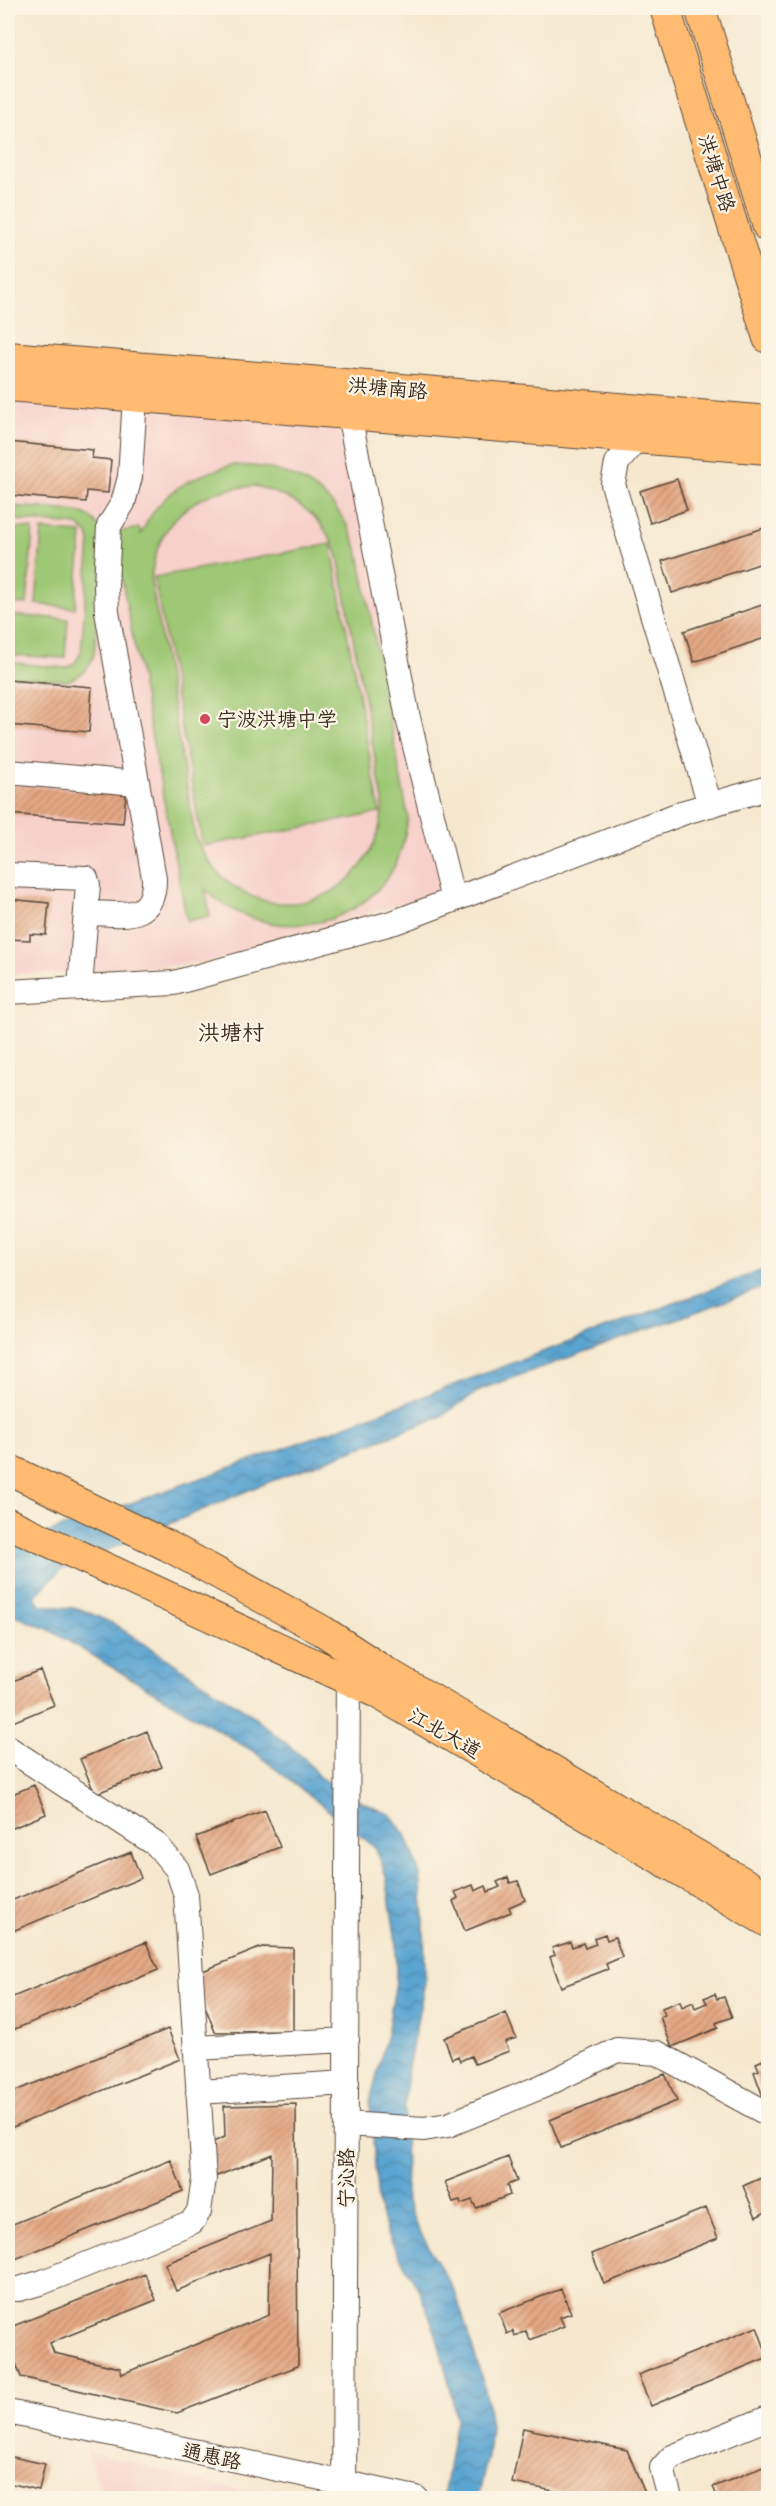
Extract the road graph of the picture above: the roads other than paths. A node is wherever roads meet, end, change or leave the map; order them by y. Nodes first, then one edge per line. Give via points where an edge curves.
1 (665, 8) edge
2 (700, 8) edge
3 (768, 227) edge
4 (768, 338) edge
5 (8, 357) edge
6 (8, 386) edge
7 (135, 397) junction
8 (348, 414) junction
9 (768, 421) edge
10 (638, 438) junction
11 (768, 449) edge
12 (8, 772) edge
13 (137, 783) junction
14 (768, 788) edge
15 (710, 805) junction
16 (8, 874) edge
17 (453, 900) junction
18 (86, 913) junction
19 (80, 988) junction
20 (8, 992) edge
21 (8, 1469) edge
22 (10, 1524) edge
23 (347, 1645) junction
24 (349, 1681) junction
25 (8, 1748) edge
26 (768, 1897) edge
27 (768, 1922) edge
28 (347, 2040) junction
29 (195, 2048) junction
30 (347, 2083) junction
31 (198, 2092) junction
32 (768, 2114) edge
33 (346, 2124) junction
34 (8, 2289) edge
35 (8, 2412) edge
36 (768, 2418) edge
37 (344, 2492) edge
38 (416, 2499) edge
39 (670, 2499) edge

1 - 4 main road, 洪塘中路
2 - 3 main road, 洪塘中路
5 - 9 main road, 洪塘南路
6 - 7 main road, 洪塘南路
7 - 8 main road, 洪塘南路
7 - 13 street via 130,477 123,503 110,526 106,586 107,612
8 - 10 main road, 洪塘南路
8 - 17 street via 408,718
10 - 11 main road, 洪塘南路
10 - 15 street via 617,463 613,484
12 - 13 street
13 - 18 street via 154,896 147,908 132,913
14 - 15 street
15 - 17 street
16 - 18 street via 86,878
17 - 19 street via 395,922 174,983
18 - 19 street
19 - 20 street
21 - 23 main road, 江北大道 via 168,1546
22 - 24 main road, 江北大道
23 - 24 street, 宁沁路
23 - 26 main road, 江北大道 via 384,1671
24 - 27 main road, 江北大道 via 377,1693
24 - 28 street, 宁沁路
25 - 29 street via 157,1845 177,1869 186,1895
28 - 29 street
28 - 30 street, 宁沁路
29 - 31 street
30 - 31 street
30 - 33 street, 宁沁路
31 - 34 street via 204,2178 199,2211 192,2222 43,2282
32 - 33 street via 657,2053 617,2050 448,2125 424,2129
33 - 37 street, 宁沁路
35 - 37 street, 通惠路
36 - 39 street via 672,2457 662,2468
37 - 38 street, 通惠路

